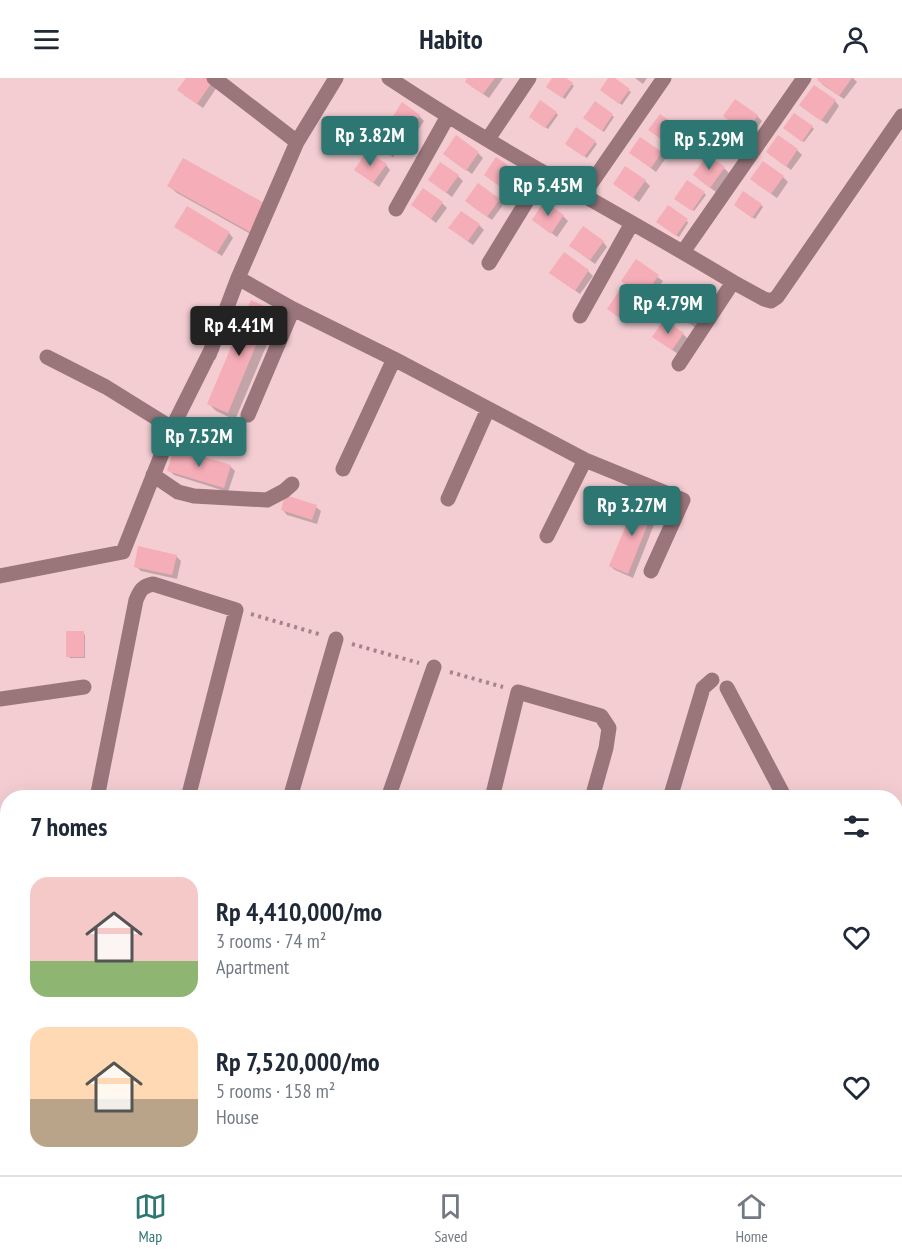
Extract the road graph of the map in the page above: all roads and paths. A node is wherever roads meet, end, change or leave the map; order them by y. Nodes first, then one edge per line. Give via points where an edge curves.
1 (214, 78) edge
2 (336, 78) edge
3 (389, 78) edge
4 (529, 78) edge
5 (664, 78) edge
6 (804, 78) edge
7 (448, 116) junction
8 (902, 116) edge
9 (488, 139) junction
10 (297, 142) junction
11 (544, 173) junction
12 (583, 195) junction
13 (396, 209) dead end
14 (632, 223) junction
15 (682, 252) junction
16 (489, 263) dead end
17 (238, 278) junction
18 (733, 282) junction
19 (293, 309) junction
20 (580, 316) dead end
21 (47, 357) dead end
22 (394, 359) junction
23 (679, 364) dead end
24 (488, 409) junction
25 (248, 415) dead end
26 (172, 428) junction
27 (585, 460) junction
28 (342, 469) dead end
29 (153, 475) junction
30 (292, 484) dead end
31 (448, 499) dead end
32 (546, 536) dead end
33 (651, 571) dead end
34 (0, 576) edge
35 (236, 610) junction
36 (336, 639) junction
37 (434, 668) junction
38 (712, 680) dead end
39 (84, 687) dead end
40 (727, 688) dead end
41 (518, 692) junction
42 (0, 699) edge
43 (99, 790) edge
44 (190, 790) edge
45 (292, 790) edge
46 (391, 790) edge
47 (494, 790) edge
48 (594, 790) edge
49 (675, 790) edge
50 (781, 790) edge

1 - 10 street
2 - 10 street
3 - 7 street
4 - 9 street
5 - 12 street
6 - 15 street
7 - 9 street
7 - 13 street
8 - 18 street via 777,297 771,301 764,299
9 - 11 street
10 - 17 street
11 - 12 street
11 - 16 street
12 - 14 street
14 - 15 street
14 - 20 street
15 - 18 street
17 - 19 street
17 - 26 street via 210,353
18 - 23 street
19 - 22 street
19 - 25 street
21 - 26 street via 106,387
22 - 24 street
22 - 28 street
24 - 27 street
24 - 31 street
26 - 29 street
27 - 32 street
27 - 33 street via 683,500
29 - 30 street via 178,492 194,496 267,500
29 - 34 street via 123,552
35 - 36 path
35 - 43 street via 160,585 146,585 140,590
35 - 44 street
36 - 37 path
36 - 45 street
37 - 41 path
37 - 46 street
38 - 49 street via 703,688
39 - 42 street
40 - 50 street
41 - 47 street
41 - 48 street via 601,716 609,728

